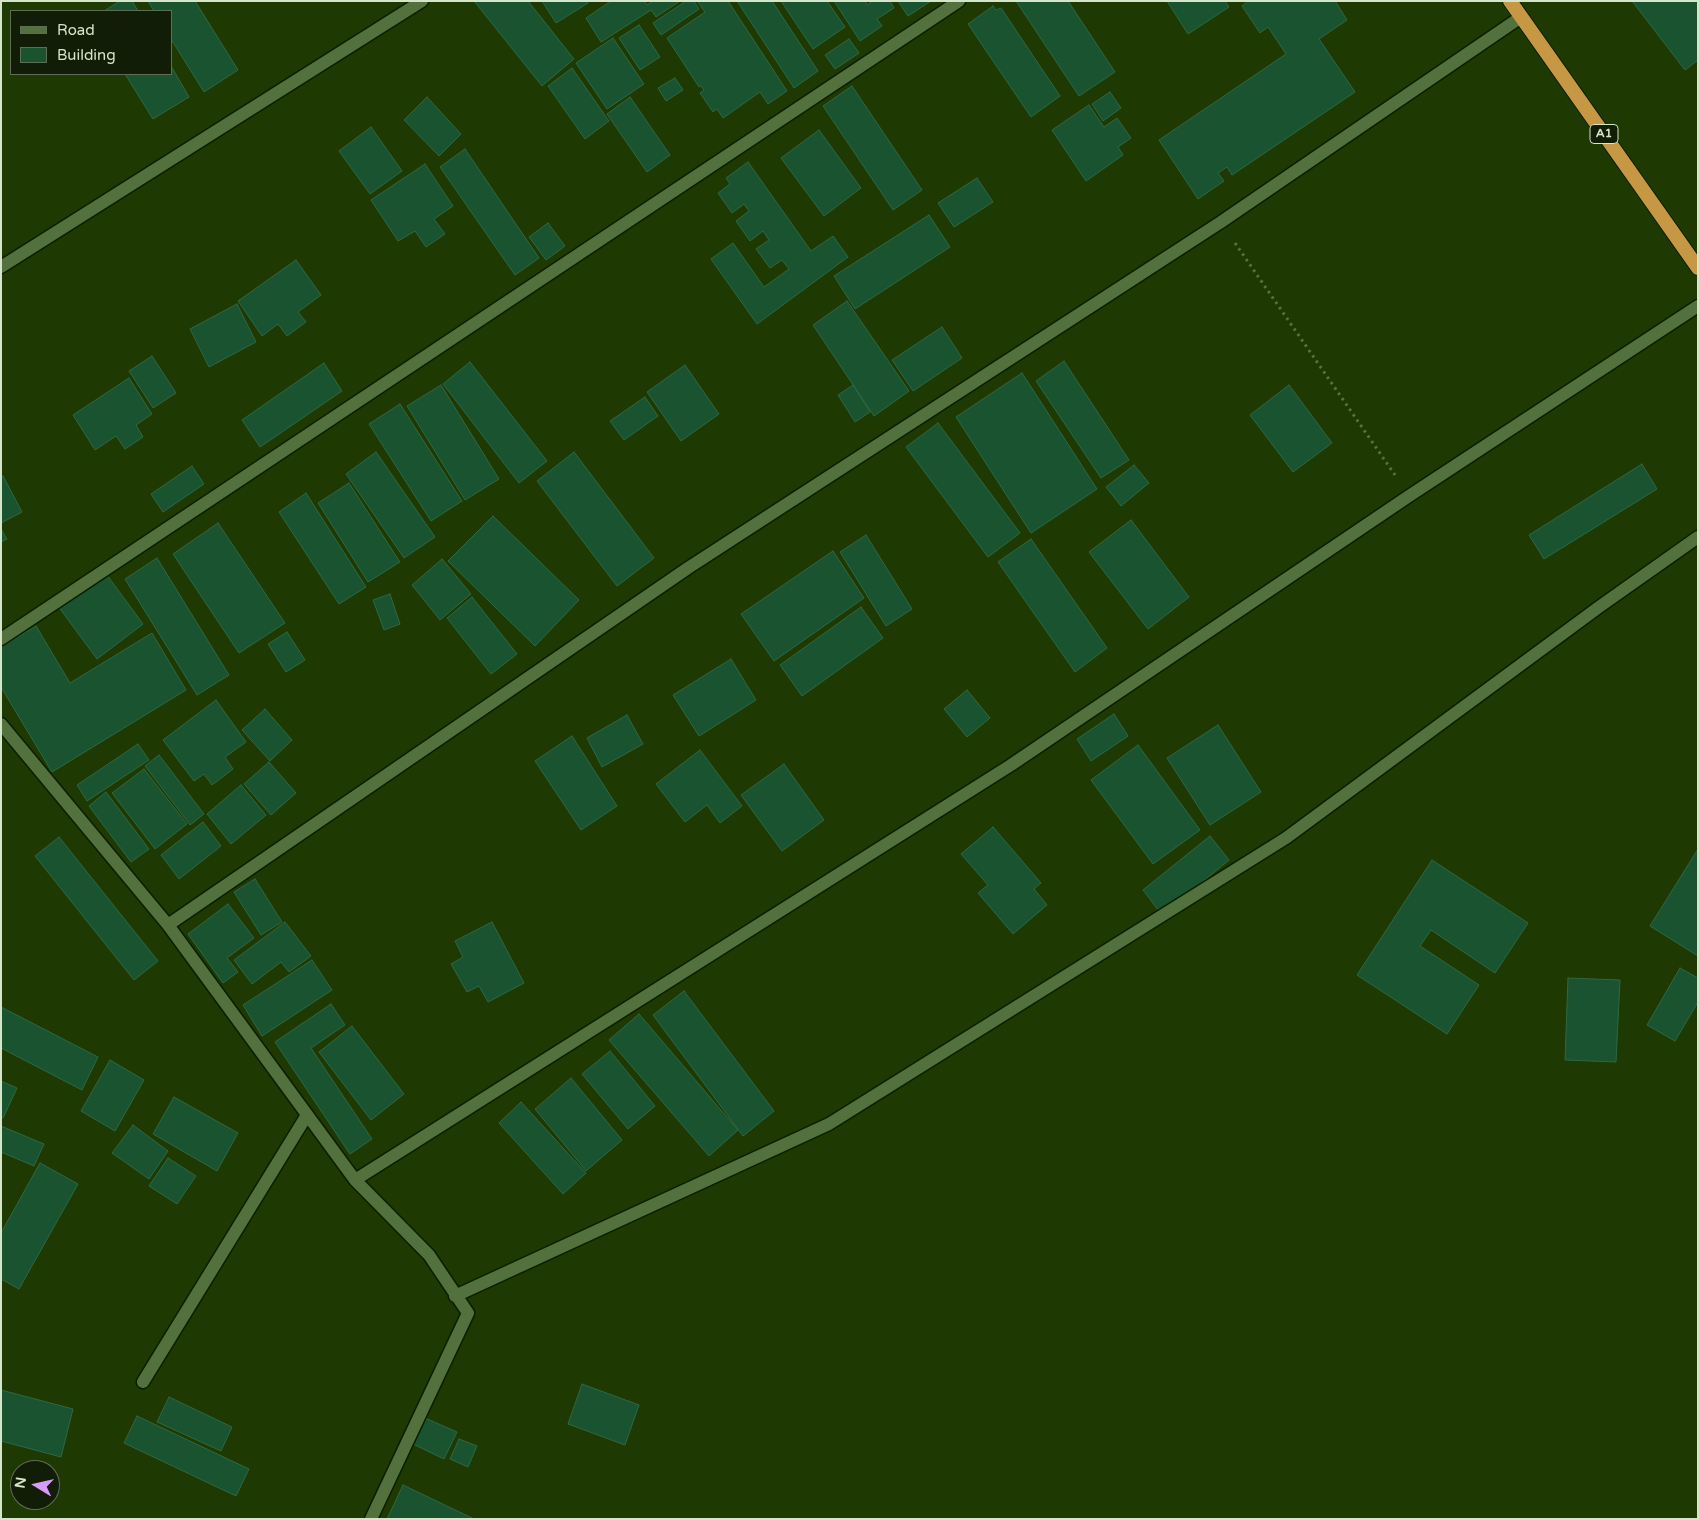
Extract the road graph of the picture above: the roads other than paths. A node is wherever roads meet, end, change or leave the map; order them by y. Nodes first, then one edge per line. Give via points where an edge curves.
1 (422, 1) edge
2 (958, 1) edge
3 (1510, 1) edge
4 (1521, 17) junction
5 (1, 268) edge
6 (1698, 268) edge
7 (1698, 306) edge
8 (1698, 537) edge
9 (1, 639) edge
10 (1, 724) edge
11 (168, 925) junction
12 (307, 1115) junction
13 (354, 1180) junction
14 (456, 1296) junction
15 (143, 1382) dead end
16 (371, 1519) edge

1 - 5 street
2 - 9 street
3 - 4 highway, A1
4 - 6 highway, A1
4 - 11 street via 1221,222 688,568
7 - 13 street via 1011,764
8 - 14 street via 1286,838 829,1124
10 - 11 street
11 - 12 street
12 - 13 street
12 - 15 street
13 - 14 street via 429,1255
14 - 16 street via 468,1313

